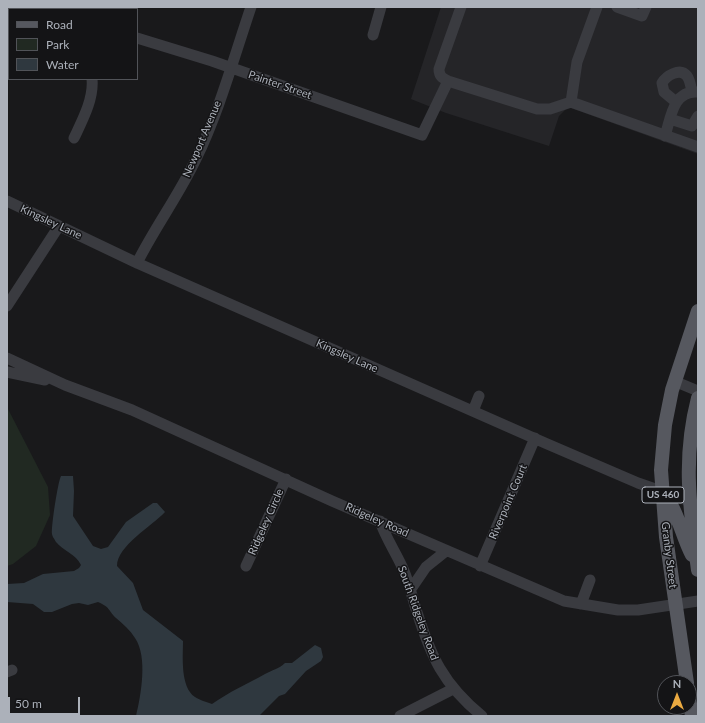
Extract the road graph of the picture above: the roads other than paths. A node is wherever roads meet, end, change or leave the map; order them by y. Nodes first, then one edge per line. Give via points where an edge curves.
1 (251, 7) edge
2 (381, 7) edge
3 (461, 7) edge
4 (597, 7) edge
5 (617, 7) edge
6 (646, 7) edge
7 (373, 35) dead end
8 (138, 38) edge
9 (230, 68) junction
10 (92, 80) edge
11 (448, 81) junction
12 (695, 92) edge
13 (571, 102) junction
14 (676, 102) junction
15 (698, 116) edge
16 (670, 119) junction
17 (665, 136) junction
18 (74, 138) dead end
19 (698, 147) edge
20 (7, 201) edge
21 (59, 226) junction
22 (138, 263) junction
23 (7, 306) edge
24 (698, 311) edge
25 (7, 358) edge
26 (7, 372) edge
27 (674, 381) junction
28 (65, 385) junction
29 (698, 391) edge
30 (479, 396) dead end
31 (698, 398) edge
32 (473, 411) junction
33 (535, 438) junction
34 (286, 479) junction
35 (662, 492) junction
36 (690, 501) junction
37 (380, 521) junction
38 (446, 551) junction
39 (246, 566) dead end
40 (480, 566) junction
41 (698, 567) edge
42 (590, 580) dead end
43 (411, 589) junction
44 (698, 601) edge
45 (581, 604) junction
46 (676, 605) junction
47 (686, 675) edge
48 (453, 689) junction
49 (400, 716) edge
50 (482, 716) edge

1 - 9 street, Newport Avenue
2 - 7 street
3 - 11 street via 439,69 439,74
4 - 13 street via 577,62
5 - 6 street via 642,16
8 - 9 street, Painter Street
9 - 11 street, Painter Street via 422,135
9 - 22 street, Newport Avenue via 196,158
10 - 18 street via 90,97
11 - 13 street via 537,109 550,109
12 - 14 street via 684,94
12 - 14 street via 687,76 682,72 666,77 662,83 664,92
13 - 17 street
14 - 16 street
15 - 16 street via 692,126
16 - 17 street
17 - 19 street
20 - 21 street, Kingsley Lane
21 - 22 street, Kingsley Lane
21 - 23 street
22 - 32 street, Kingsley Lane
24 - 27 main road, Granby Street / US 460
25 - 28 street, Ridgeley Road
26 - 28 street, Ridgeley Road
27 - 29 street
27 - 35 main road, Granby Street / US 460 via 662,447
28 - 34 street, Ridgeley Road via 132,410
30 - 32 street
31 - 36 main road, US 460 via 688,454
32 - 33 street, Kingsley Lane
33 - 35 street, Kingsley Lane
33 - 40 street, Riverpoint Court
34 - 37 street, Ridgeley Road
34 - 39 street, Ridgeley Circle
35 - 36 street, Kingsley Lane
35 - 41 main road via 674,507 683,535
35 - 46 main road, Granby Street / US 460
36 - 41 main road, US 460
37 - 38 street, Ridgeley Road
37 - 43 street, South Ridgeley Road
38 - 40 street, Ridgeley Road
38 - 43 street via 426,566
40 - 45 street, Ridgeley Road via 564,601
42 - 45 street
43 - 48 street, South Ridgeley Road via 435,661
44 - 46 street, Ridgeley Road
45 - 46 street, Ridgeley Road via 618,610
46 - 47 main road, Granby Street / US 460
48 - 49 street
48 - 50 street, South Ridgeley Road

